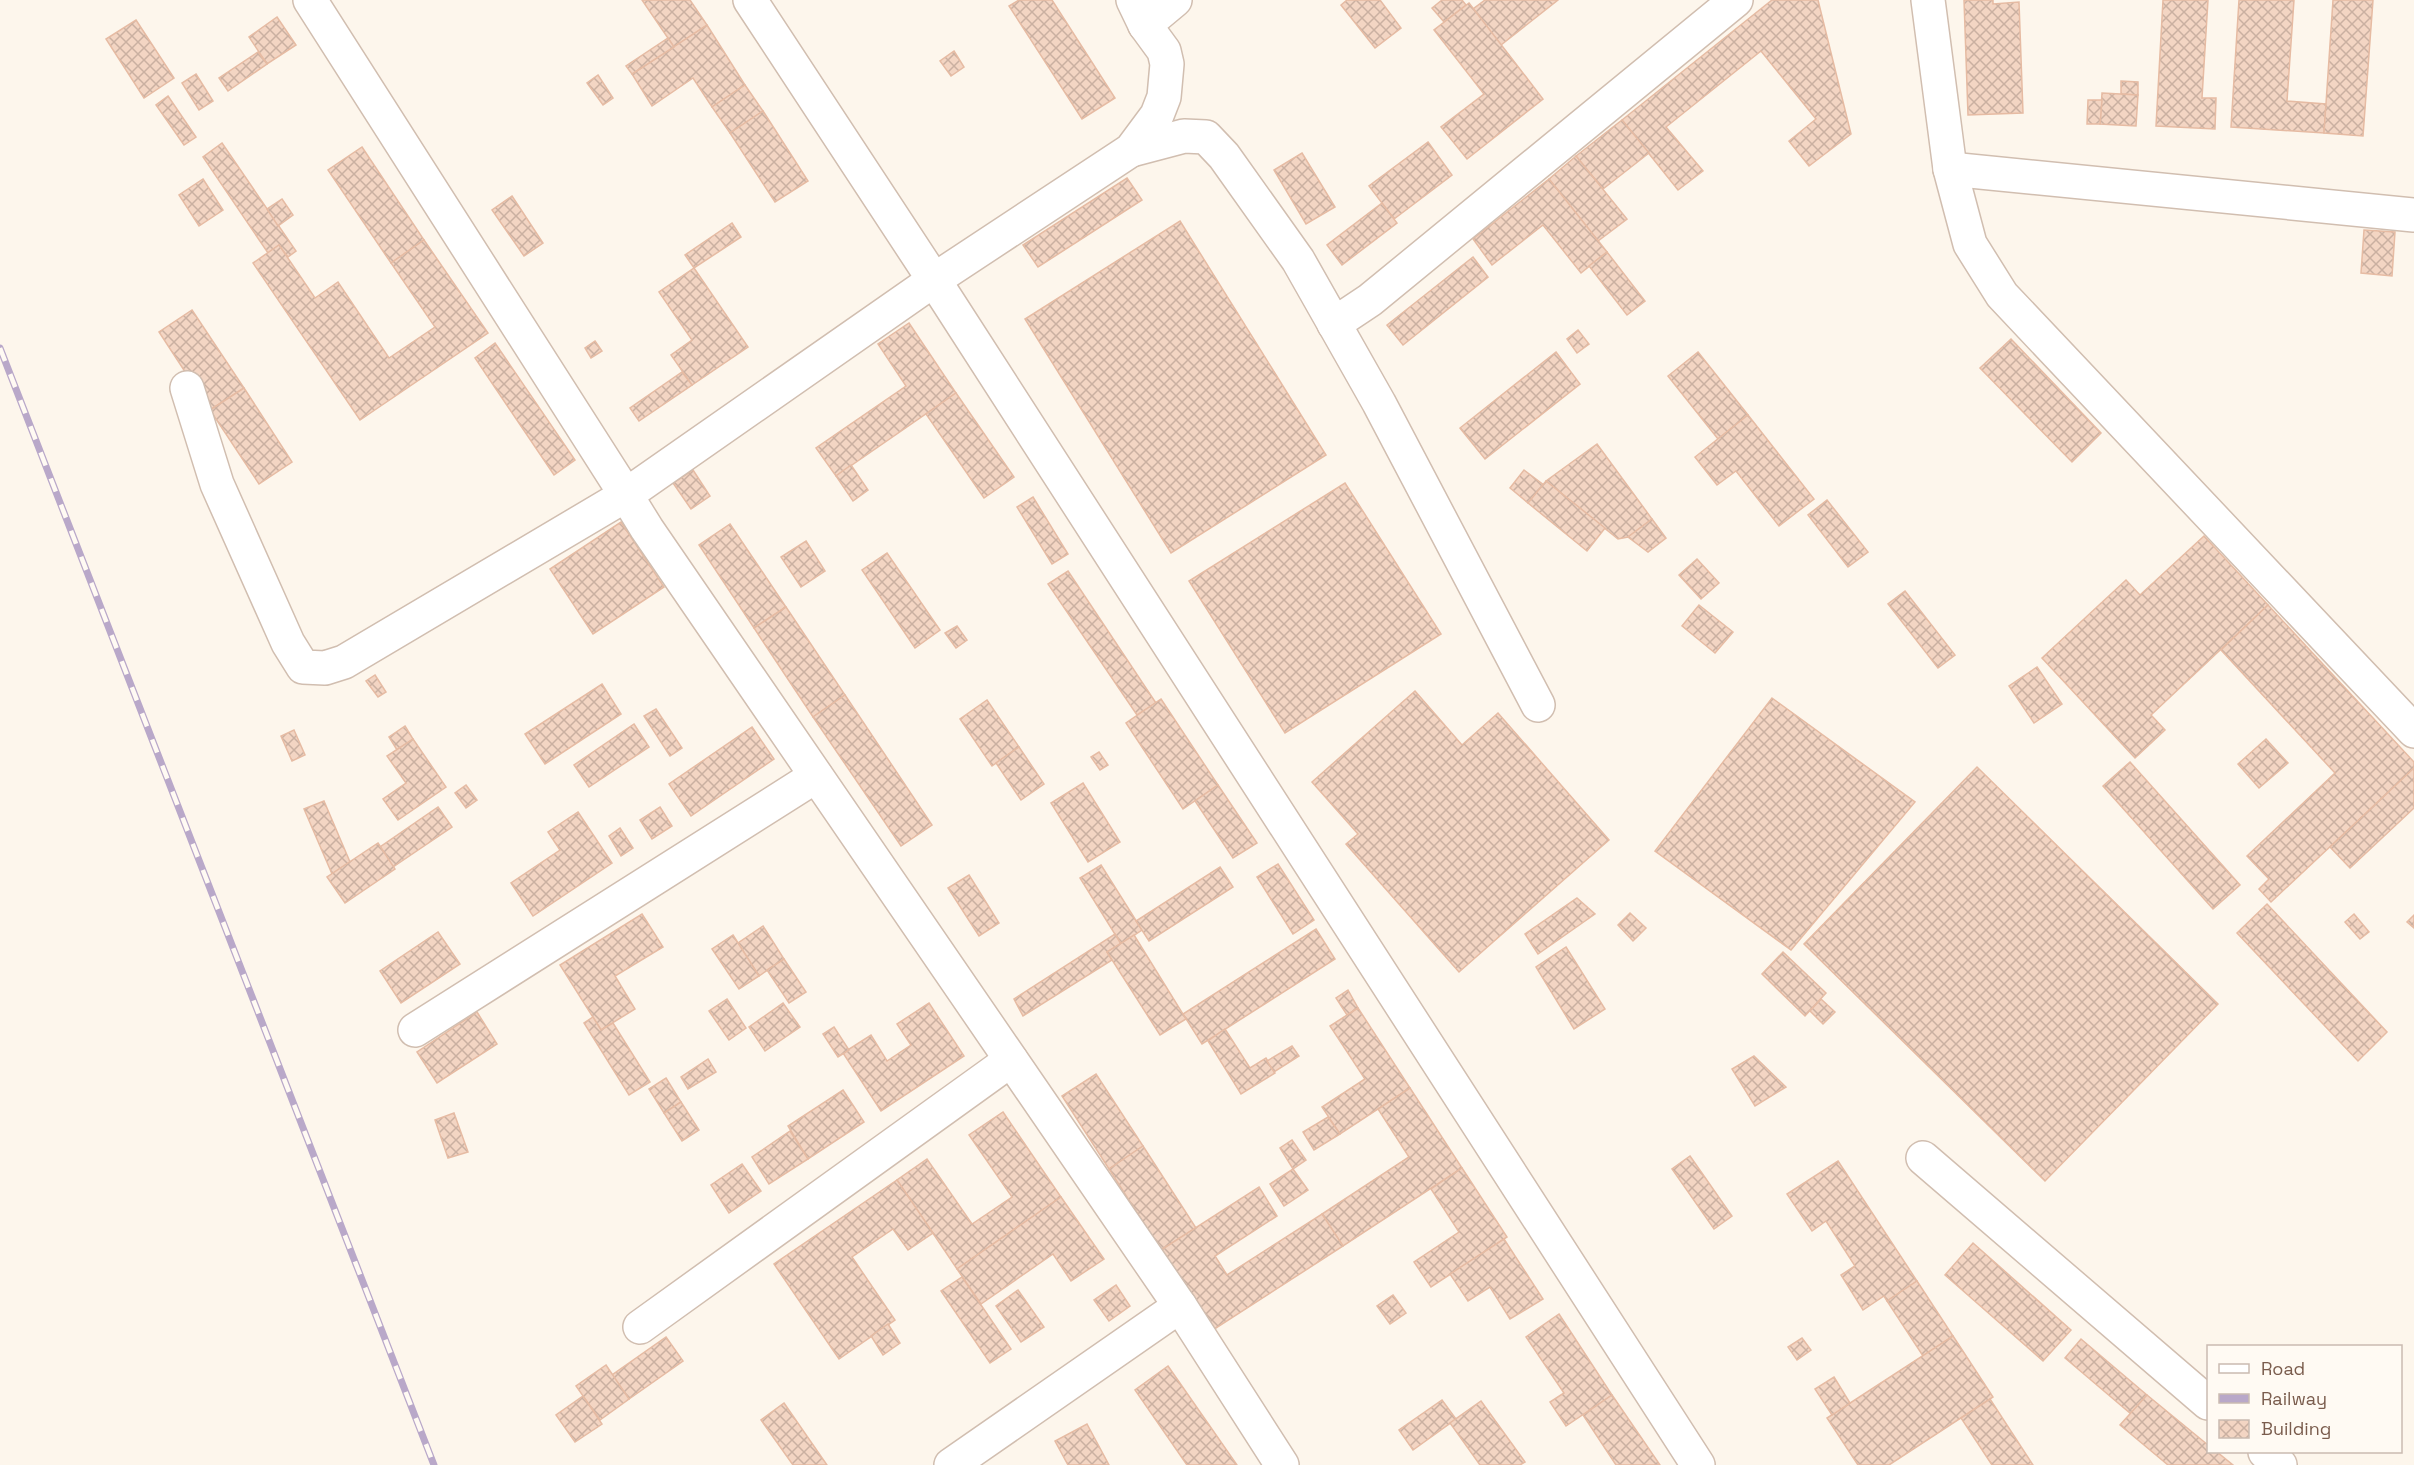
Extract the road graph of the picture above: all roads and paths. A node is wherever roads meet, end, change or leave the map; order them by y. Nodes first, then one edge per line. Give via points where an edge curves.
1 (310, 0) edge
2 (750, 0) edge
3 (1175, 0) edge
4 (1736, 0) edge
5 (1928, 0) edge
6 (1139, 12) edge
7 (1131, 150) junction
8 (1950, 170) junction
9 (2414, 215) edge
10 (934, 280) junction
11 (1334, 324) junction
12 (187, 388) dead end
13 (626, 495) junction
14 (1538, 705) dead end
15 (2414, 731) edge
16 (816, 776) junction
17 (415, 1030) dead end
18 (1011, 1060) junction
19 (1923, 1158) dead end
20 (1180, 1306) junction
21 (640, 1327) dead end
22 (2207, 1402) edge
23 (2266, 1453) edge
24 (951, 1465) edge
25 (1282, 1465) edge
26 (1698, 1465) edge
27 (2280, 1465) edge

1 - 13 street
2 - 10 street
3 - 6 street
4 - 11 street via 1370,300
5 - 8 street
6 - 7 street via 1164,51 1167,64 1164,97 1157,115
7 - 10 street
7 - 11 street via 1184,136 1206,137 1224,156 1298,260
8 - 9 street
8 - 15 street via 1970,244 2002,295
10 - 13 street
10 - 26 street
11 - 14 street
12 - 13 street via 217,484 288,643 303,667 325,668 344,662
13 - 16 street
16 - 17 street
16 - 18 street
18 - 20 street
18 - 21 street
19 - 22 street
20 - 24 street
20 - 25 street
23 - 27 street

